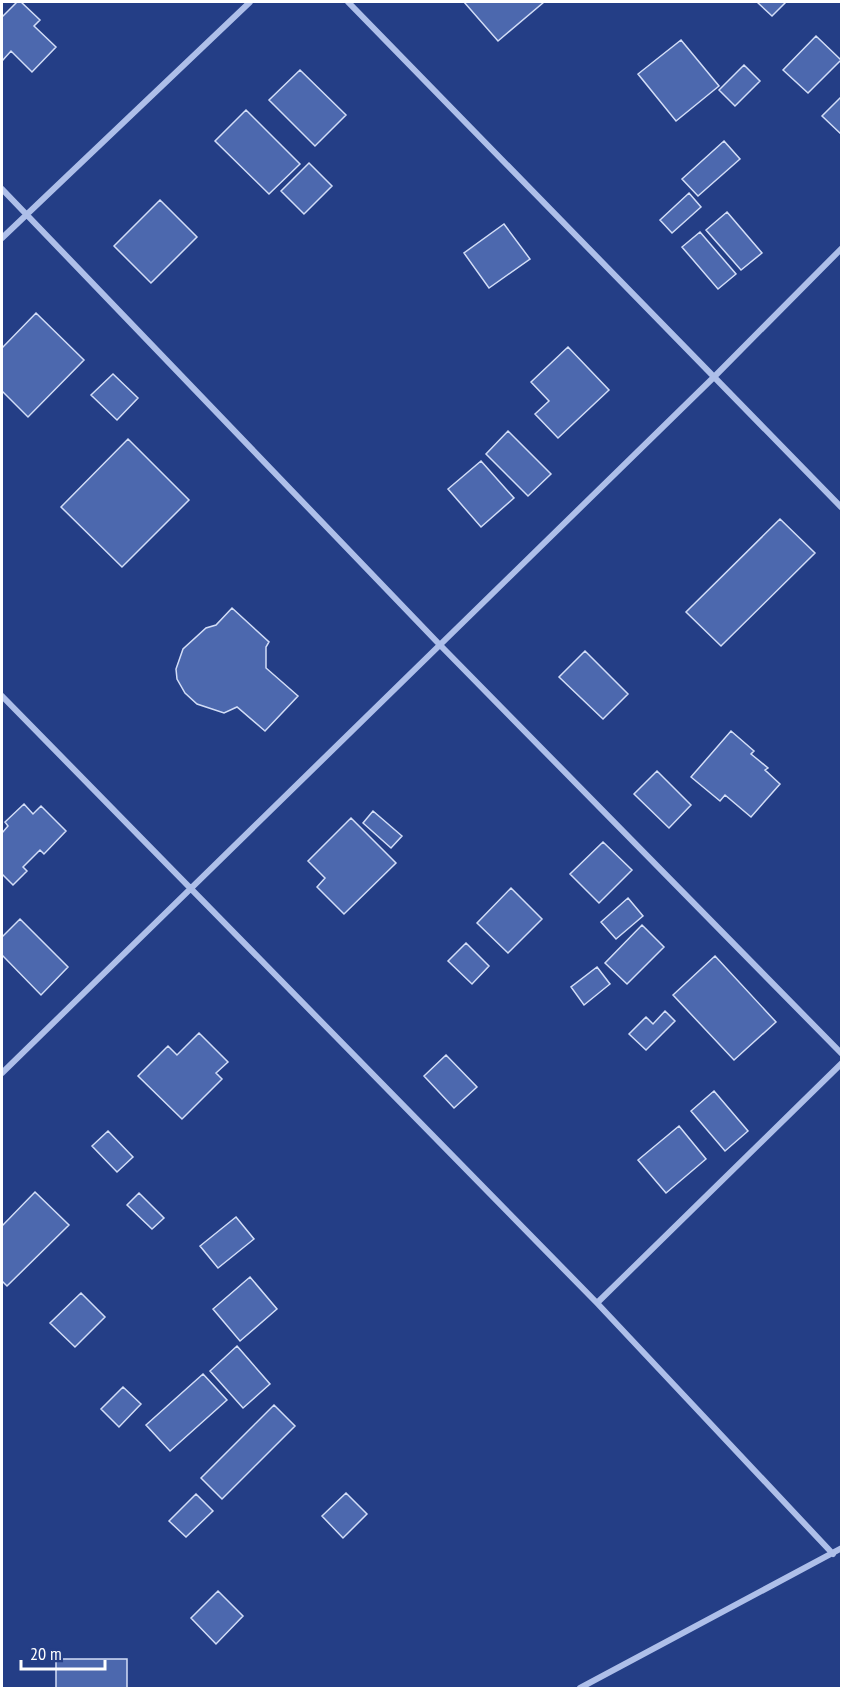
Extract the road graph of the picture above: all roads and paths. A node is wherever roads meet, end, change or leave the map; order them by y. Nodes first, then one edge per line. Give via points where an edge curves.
1 (250, 2) edge
2 (348, 2) edge
3 (2, 189) edge
4 (26, 214) junction
5 (2, 238) edge
6 (842, 248) edge
7 (714, 377) junction
8 (842, 508) edge
9 (440, 645) junction
10 (2, 696) edge
11 (191, 891) junction
12 (842, 1054) edge
13 (842, 1063) edge
14 (2, 1074) edge
15 (597, 1303) junction
16 (842, 1548) edge
17 (833, 1554) junction
18 (580, 1689) edge

1 - 4 street
2 - 7 street
3 - 4 street
4 - 5 street
4 - 9 street
6 - 7 street
7 - 8 street
7 - 9 street
9 - 11 street
9 - 12 street
10 - 11 street
11 - 14 street
11 - 15 street
13 - 15 street
15 - 17 street
16 - 17 street
17 - 18 street

